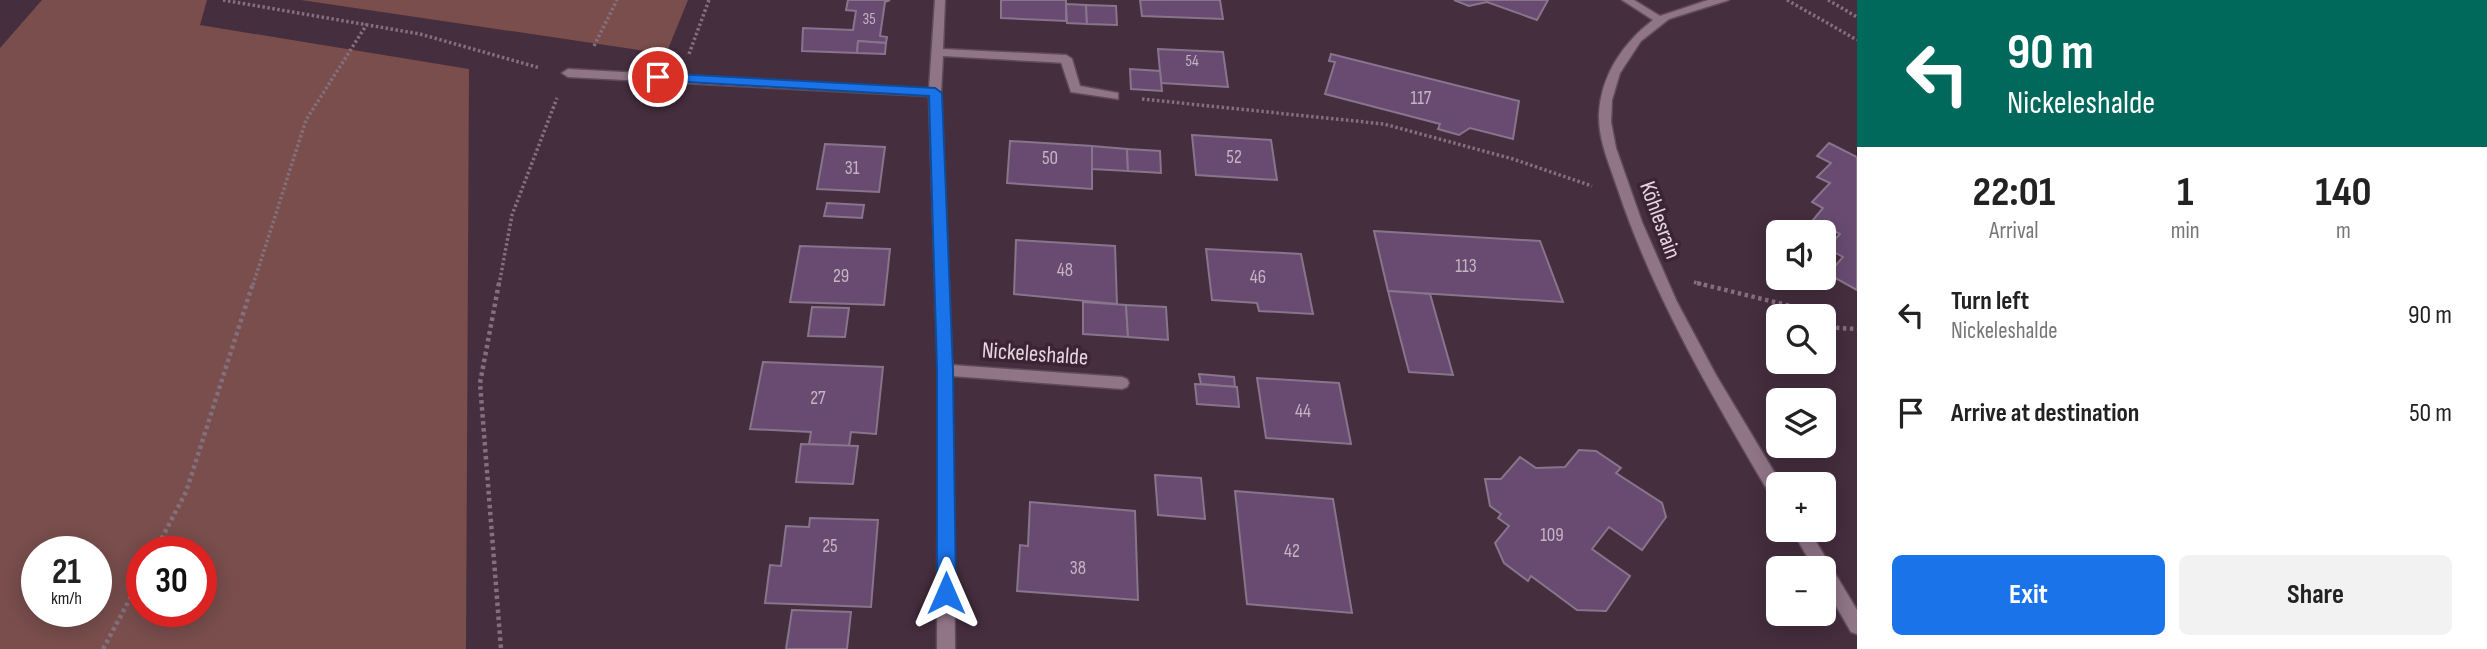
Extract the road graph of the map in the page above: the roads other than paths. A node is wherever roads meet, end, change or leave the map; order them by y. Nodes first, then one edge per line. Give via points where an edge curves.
1 (940, 0) edge
2 (1627, 0) edge
3 (1724, 0) edge
4 (1660, 20) junction
5 (937, 52) junction
6 (568, 74) road end
7 (935, 93) junction
8 (1114, 96) road end
9 (945, 370) junction
10 (1122, 383) dead end
11 (1766, 473) edge
12 (1836, 591) edge
13 (1857, 626) edge
14 (946, 649) edge

1 - 5 street
2 - 4 street
3 - 4 street, Köhlesrain
4 - 11 street, Köhlesrain via 1624,52 1610,85 1605,115 1610,146 1654,273
5 - 7 street
5 - 8 street via 1066,59 1075,89
6 - 7 street
7 - 9 street
9 - 10 street, Nickeleshalde
9 - 14 street
12 - 13 street

